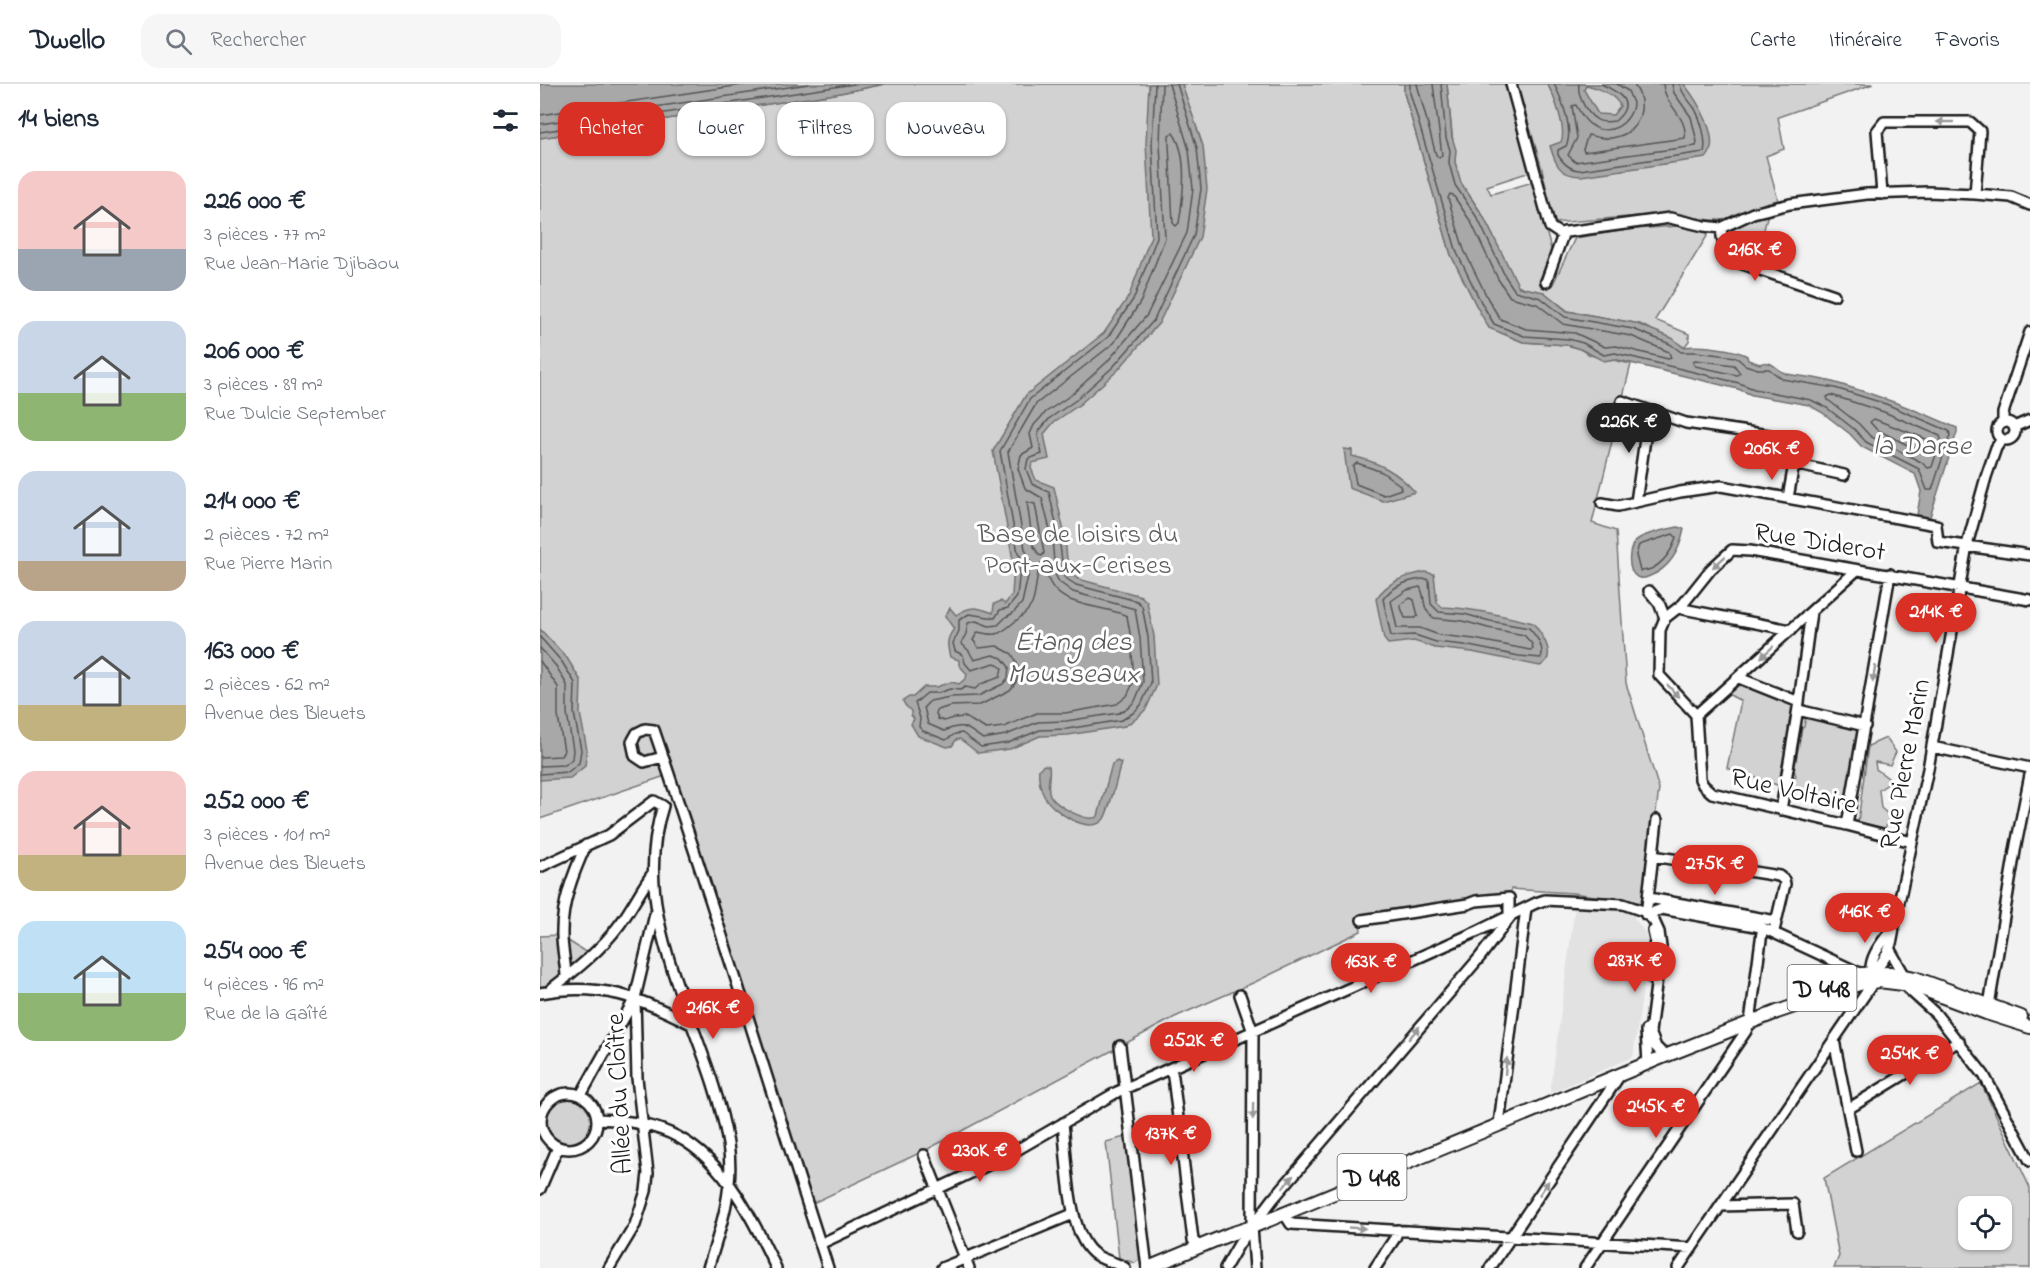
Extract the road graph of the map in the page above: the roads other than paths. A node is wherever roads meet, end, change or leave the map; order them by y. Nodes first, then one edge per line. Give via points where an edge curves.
1 (1511, 84) edge
2 (1882, 194) junction
3 (1975, 194) junction
4 (2030, 205) edge
5 (1721, 228) junction
6 (1564, 232) junction
7 (1546, 282) dead end
8 (1834, 295) dead end
9 (2030, 332) edge
10 (1622, 401) dead end
11 (1649, 411) junction
12 (2030, 420) edge
13 (2003, 423) junction
14 (2014, 427) junction
15 (2002, 439) junction
16 (1794, 464) junction
17 (1844, 475) dead end
18 (1788, 498) junction
19 (1636, 502) junction
20 (1602, 503) dead end
21 (1967, 545) junction
22 (2030, 555) edge
23 (1857, 570) junction
24 (1890, 574) junction
25 (1959, 588) junction
26 (1649, 591) dead end
27 (2030, 600) edge
28 (1678, 608) junction
29 (1811, 612) junction
30 (1665, 618) junction
31 (1791, 630) junction
32 (1738, 678) junction
33 (1798, 706) junction
34 (1696, 715) junction
35 (1865, 726) junction
36 (1932, 747) junction
37 (663, 756) dead end
38 (2030, 768) edge
39 (2030, 775) edge
40 (1781, 810) junction
41 (1657, 820) dead end
42 (1847, 825) junction
43 (1912, 842) junction
44 (586, 845) junction
45 (1653, 856) junction
46 (540, 867) edge
47 (653, 873) junction
48 (1649, 898) junction
49 (1526, 908) junction
50 (656, 911) junction
51 (1646, 915) junction
52 (1511, 916) junction
53 (1362, 920) dead end
54 (1894, 925) junction
55 (1775, 926) junction
56 (1762, 932) dead end
57 (1890, 950) junction
58 (1869, 976) junction
59 (566, 978) junction
60 (1903, 980) junction
61 (1925, 990) junction
62 (544, 992) edge
63 (1240, 995) dead end
64 (635, 998) junction
65 (1989, 1005) junction
66 (1777, 1012) junction
67 (1750, 1022) junction
68 (2030, 1022) edge
69 (693, 1025) junction
70 (2030, 1027) edge
71 (1253, 1032) junction
72 (1834, 1040) junction
73 (1959, 1041) junction
74 (1120, 1046) dead end
75 (1665, 1056) junction
76 (1648, 1064) junction
77 (1171, 1069) junction
78 (1620, 1075) junction
79 (1125, 1089) junction
80 (581, 1095) junction
81 (1848, 1109) junction
82 (540, 1115) edge
83 (598, 1119) junction
84 (1063, 1123) junction
85 (643, 1125) junction
86 (1496, 1125) junction
87 (558, 1147) junction
88 (1856, 1152) dead end
89 (924, 1155) dead end
90 (2030, 1161) edge
91 (729, 1184) junction
92 (540, 1189) edge
93 (938, 1189) junction
94 (1720, 1206) junction
95 (1284, 1213) junction
96 (1073, 1214) junction
97 (1252, 1227) junction
98 (1398, 1230) junction
99 (1797, 1231) dead end
100 (1511, 1236) junction
101 (1603, 1241) junction
102 (820, 1244) junction
103 (1198, 1247) junction
104 (1692, 1248) junction
105 (965, 1258) junction
106 (609, 1268) edge
107 (708, 1268) edge
108 (777, 1268) edge
109 (828, 1268) edge
110 (942, 1268) edge
111 (969, 1268) edge
112 (1125, 1268) edge
113 (1148, 1268) edge
114 (1225, 1268) edge
115 (1255, 1268) edge
116 (1375, 1268) edge
117 (1490, 1268) edge
118 (1585, 1268) edge
119 (1678, 1268) edge

1 - 6 street via 1551,227
2 - 3 street
3 -> 2 street via 1980,131 1970,122 1884,122 1877,132
2 - 5 street via 1790,204 1753,213
3 - 4 street via 2011,197
5 - 6 street via 1670,218
5 - 8 street via 1723,248 1737,262
6 - 7 street
9 - 13 street
10 - 11 street
11 - 16 street via 1686,423 1787,441 1794,450
11 - 19 street
12 - 14 street
13 - 14 street
13 - 15 street via 1997,429
14 - 15 street via 2012,438
15 - 21 street, Rue Pierre Marin via 1986,477
16 - 17 street
16 - 18 street
18 - 19 street via 1721,486
18 - 21 street via 1936,525 1938,542
19 - 20 street via 1618,506
21 - 22 street
21 - 25 street, Rue Pierre Marin
23 - 24 street, Rue Diderot
23 -> 28 street, Rue Diderot via 1732,550
23 - 29 street
24 - 25 street, Rue Diderot
24 -> 35 street
25 - 27 street, Rue Diderot
25 - 36 street, Rue Pierre Marin
26 - 30 street
28 - 30 street, Rue Diderot
28 - 31 street
29 - 31 street
29 - 33 street
30 -> 34 street via 1660,630 1659,675
31 -> 32 street
32 - 33 street
32 - 34 street
33 - 35 street
33 - 40 street
34 - 40 street, Rue Voltaire via 1703,786 1712,793
35 - 42 street
36 - 38 street
36 - 43 street, Rue Pierre Marin
37 - 102 street
39 - 65 street
40 - 42 street, Rue Voltaire
41 - 45 street
42 - 43 street, Rue Voltaire
43 - 54 street, Rue Pierre Marin
44 - 46 street
44 - 47 street via 609,835 654,801 663,806
44 - 59 street via 572,879 564,915
45 - 48 street
45 - 55 street via 1779,876 1785,885
47 - 50 street
47 - 59 street via 613,933
48 - 51 street
48 - 55 street
49 - 51 street via 1545,900 1623,904
49 - 52 street
86 -> 49 street
50 - 64 street, Allée du Cloître
50 - 69 street via 667,955
51 - 55 street via 1662,909 1761,927
51 - 75 street via 1657,926 1661,939 1650,1032
51 - 76 street via 1655,940 1645,1033
52 - 53 street via 1509,898
52 - 71 street
97 -> 52 street
54 - 57 street, Rue Pierre Marin
54 - 58 street, Rue Pierre Marin via 1874,956
55 - 58 street
56 - 67 street
57 - 58 street
57 - 60 street
58 - 60 main road, D 448
58 - 66 main road, D 448
58 - 66 main road, D 448 via 1804,996
58 - 72 street via 1870,987
59 - 62 street
60 - 61 main road, D 448
61 - 65 main road, D 448
61 - 70 main road, D 448
61 - 73 street via 1936,1014
62 - 64 street via 604,990
63 - 71 street
64 - 69 street
64 - 80 street
64 - 85 street, Allée du Cloître
65 - 68 main road, D 448
66 - 67 main road, D 448
67 - 75 main road, D 448
67 - 101 street
69 - 91 street via 722,1114
71 - 77 street
71 -> 97 street
72 - 81 street
72 - 94 street
73 - 81 street
73 - 90 street via 1993,1089
74 - 79 street
75 - 76 main road, D 448
76 - 78 main road, D 448
77 - 79 street
77 - 103 street via 1193,1240
78 - 86 main road, D 448
100 -> 78 street
79 - 84 street
79 - 113 street
80 - 82 street via 555,1096
80 - 83 street via 592,1104
81 - 88 street
82 - 87 street via 542,1131
83 - 85 street
83 - 87 street via 595,1133 586,1144 568,1149
84 - 93 street
84 - 96 street
85 - 91 street via 678,1137
85 - 106 street, Allée du Cloître via 648,1173 643,1202 627,1240
86 - 95 main road, D 448
87 - 92 street
89 - 93 street
91 - 107 street
91 - 108 street via 755,1223
93 - 102 street
93 - 105 street
94 - 99 street via 1793,1204
94 - 104 street
95 - 97 main road, D 448
95 -> 98 street via 1291,1224
96 - 105 street
96 - 112 street via 1079,1237 1090,1251
97 - 103 main road, D 448
97 - 114 street
97 - 115 street
98 - 100 street
98 - 116 street
100 - 101 street
100 - 117 street
101 - 104 street
101 - 118 street
102 - 109 street
103 - 113 main road, D 448
104 - 119 street
105 - 110 street
105 - 111 street

